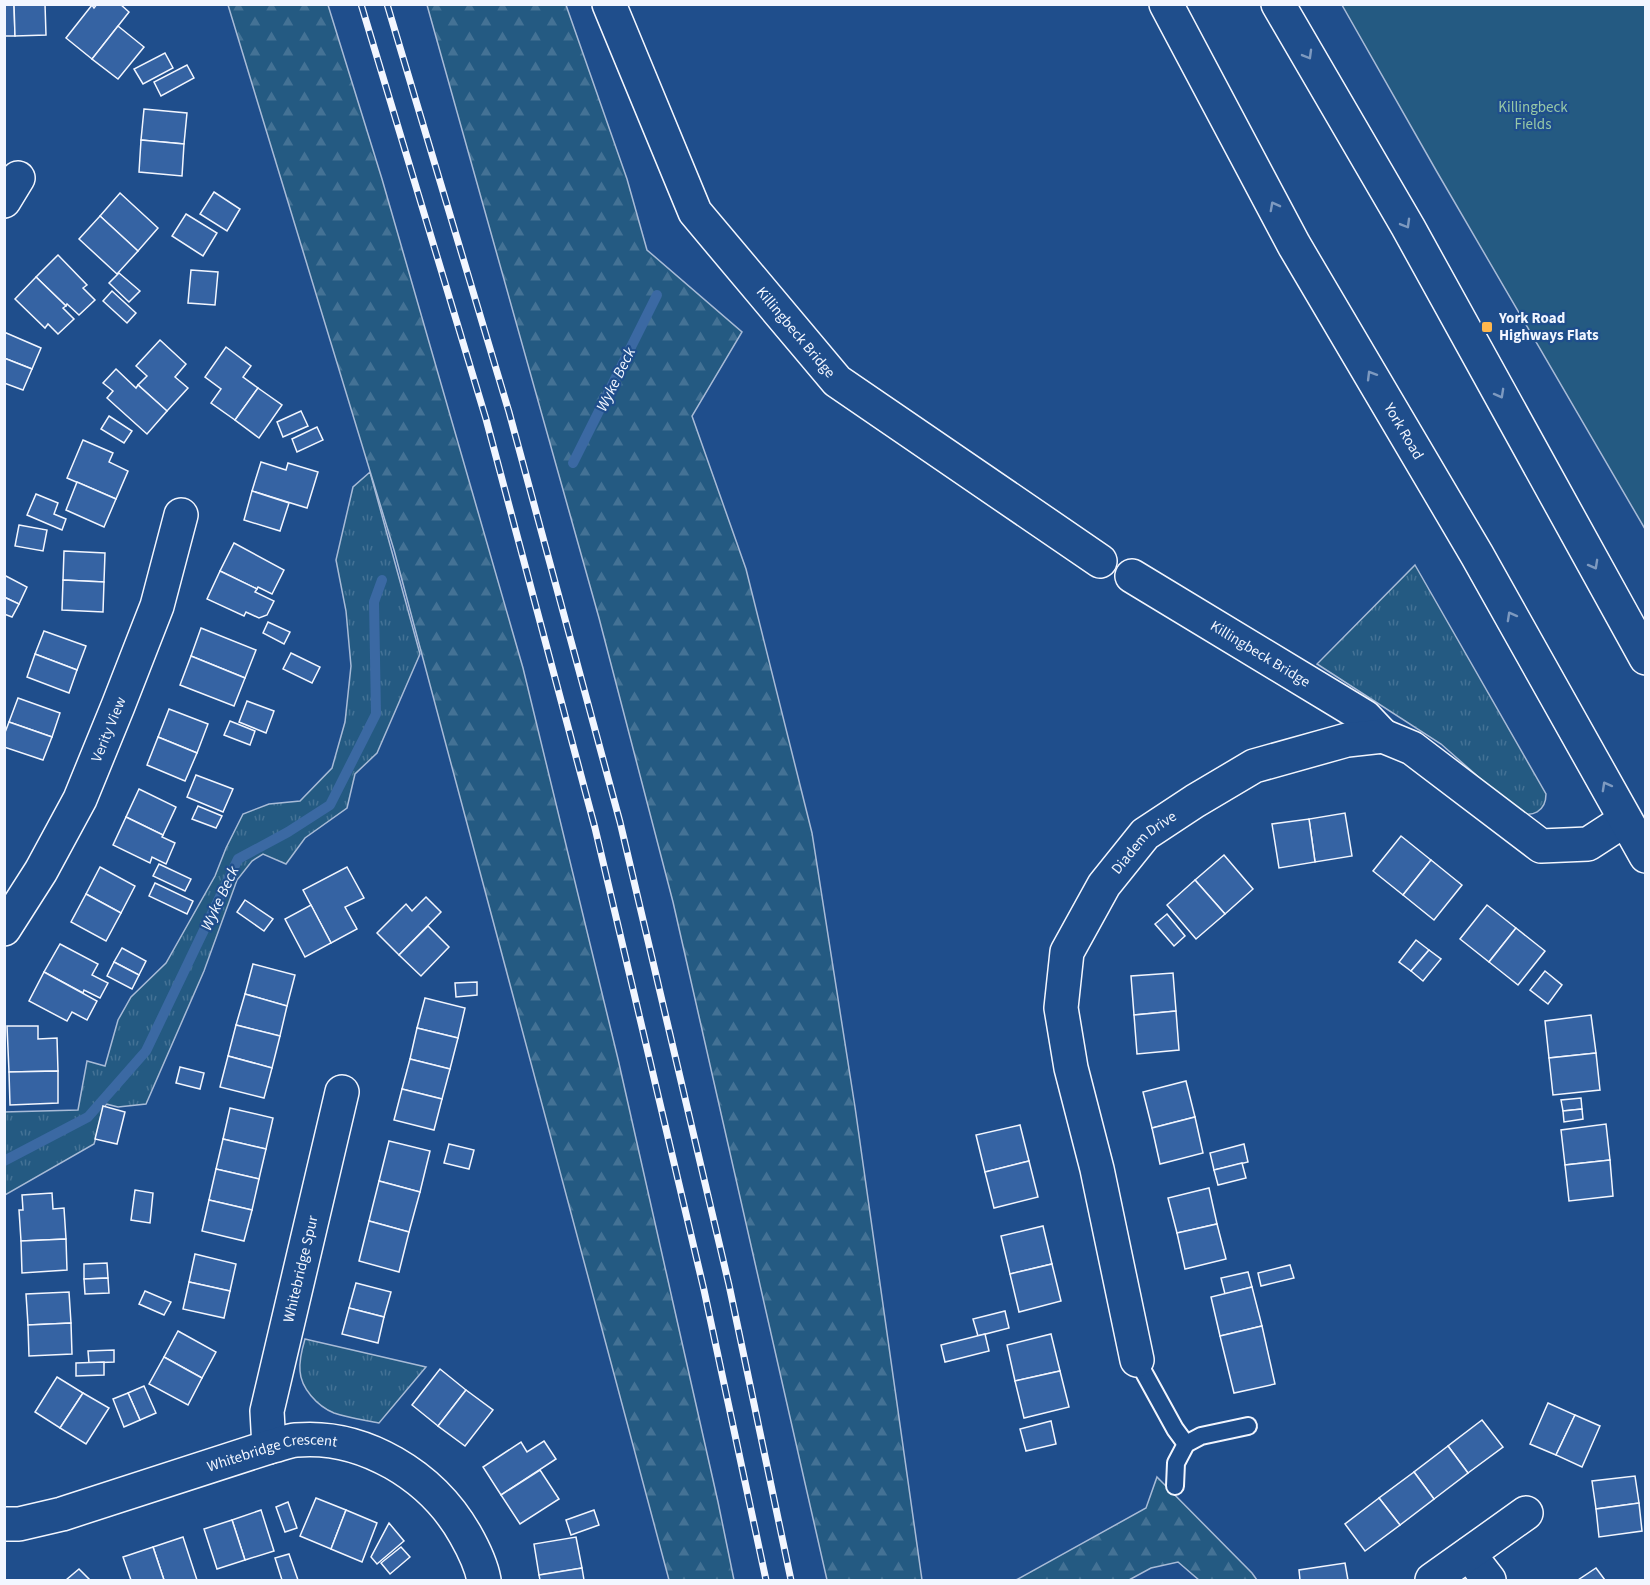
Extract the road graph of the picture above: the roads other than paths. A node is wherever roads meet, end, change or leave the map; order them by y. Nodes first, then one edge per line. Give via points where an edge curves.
1 (609, 4) edge
2 (1166, 4) edge
3 (1278, 4) edge
4 (180, 514) dead end
5 (1100, 561) dead end
6 (1132, 576) dead end
7 (1646, 658) edge
8 (1383, 736) junction
9 (1625, 820) junction
10 (1646, 856) edge
11 (4, 929) edge
12 (342, 1092) dead end
13 (1137, 1360) joint
14 (1248, 1426) dead end
15 (1186, 1444) junction
16 (269, 1447) junction
17 (1175, 1486) dead end
18 (1526, 1513) dead end
19 (4, 1524) edge
20 (1469, 1554) junction
21 (484, 1581) edge
22 (1432, 1581) edge
23 (1488, 1581) edge

1 - 5 main road, Killingbeck Bridge via 695,212 837,381
9 -> 2 main road, York Road via 1477,555 1294,245
3 -> 7 main road via 1408,227
4 - 11 main road, Verity View via 157,606 80,799
6 - 8 main road, Killingbeck Bridge via 1365,717
8 - 9 main road, Diadem Drive via 1412,748 1541,846 1588,843
8 - 13 main road, Diadem Drive via 1347,740 1254,766 1145,834 1104,885 1067,951 1061,1008 1071,1068 1097,1169
9 - 10 main road, York Road
12 - 16 main road, Whitebridge Spur via 267,1411
13 - 15 lane
14 - 15 lane via 1202,1436
15 - 17 lane via 1176,1463
16 - 19 main road, Whitebridge Crescent via 62,1514
16 - 21 main road, Whitebridge Crescent via 296,1440 327,1441 377,1455 413,1475 456,1519 472,1547
18 - 20 main road
20 - 22 main road
20 - 23 main road

